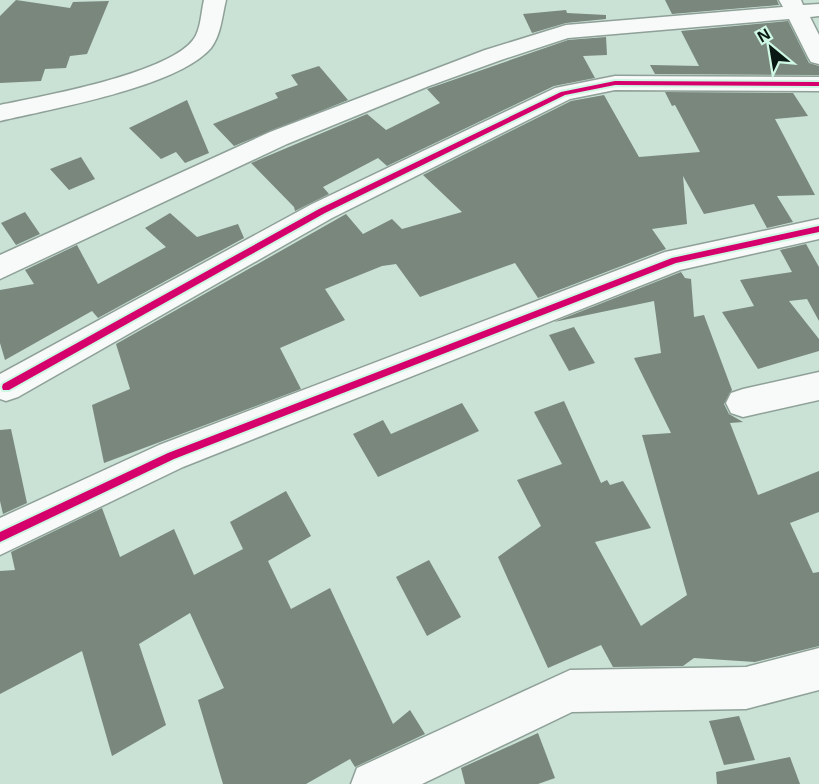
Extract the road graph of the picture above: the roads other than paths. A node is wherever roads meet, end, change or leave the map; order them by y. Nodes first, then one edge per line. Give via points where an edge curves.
1 (215, 0) edge
2 (801, 7) edge
3 (819, 57) edge
4 (819, 84) edge
5 (0, 113) edge
6 (819, 229) edge
7 (0, 268) edge
8 (819, 386) edge
9 (6, 387) dead end
10 (743, 403) dead end
11 (0, 537) edge
12 (819, 669) edge
13 (373, 784) edge

1 - 5 street via 203,44 174,65
2 - 3 street
2 - 7 street via 566,32 534,42 347,109 189,176
4 - 9 street via 615,83 563,93 322,211
6 - 11 street via 675,260 171,456
8 - 10 street
12 - 13 street via 746,688 570,691

